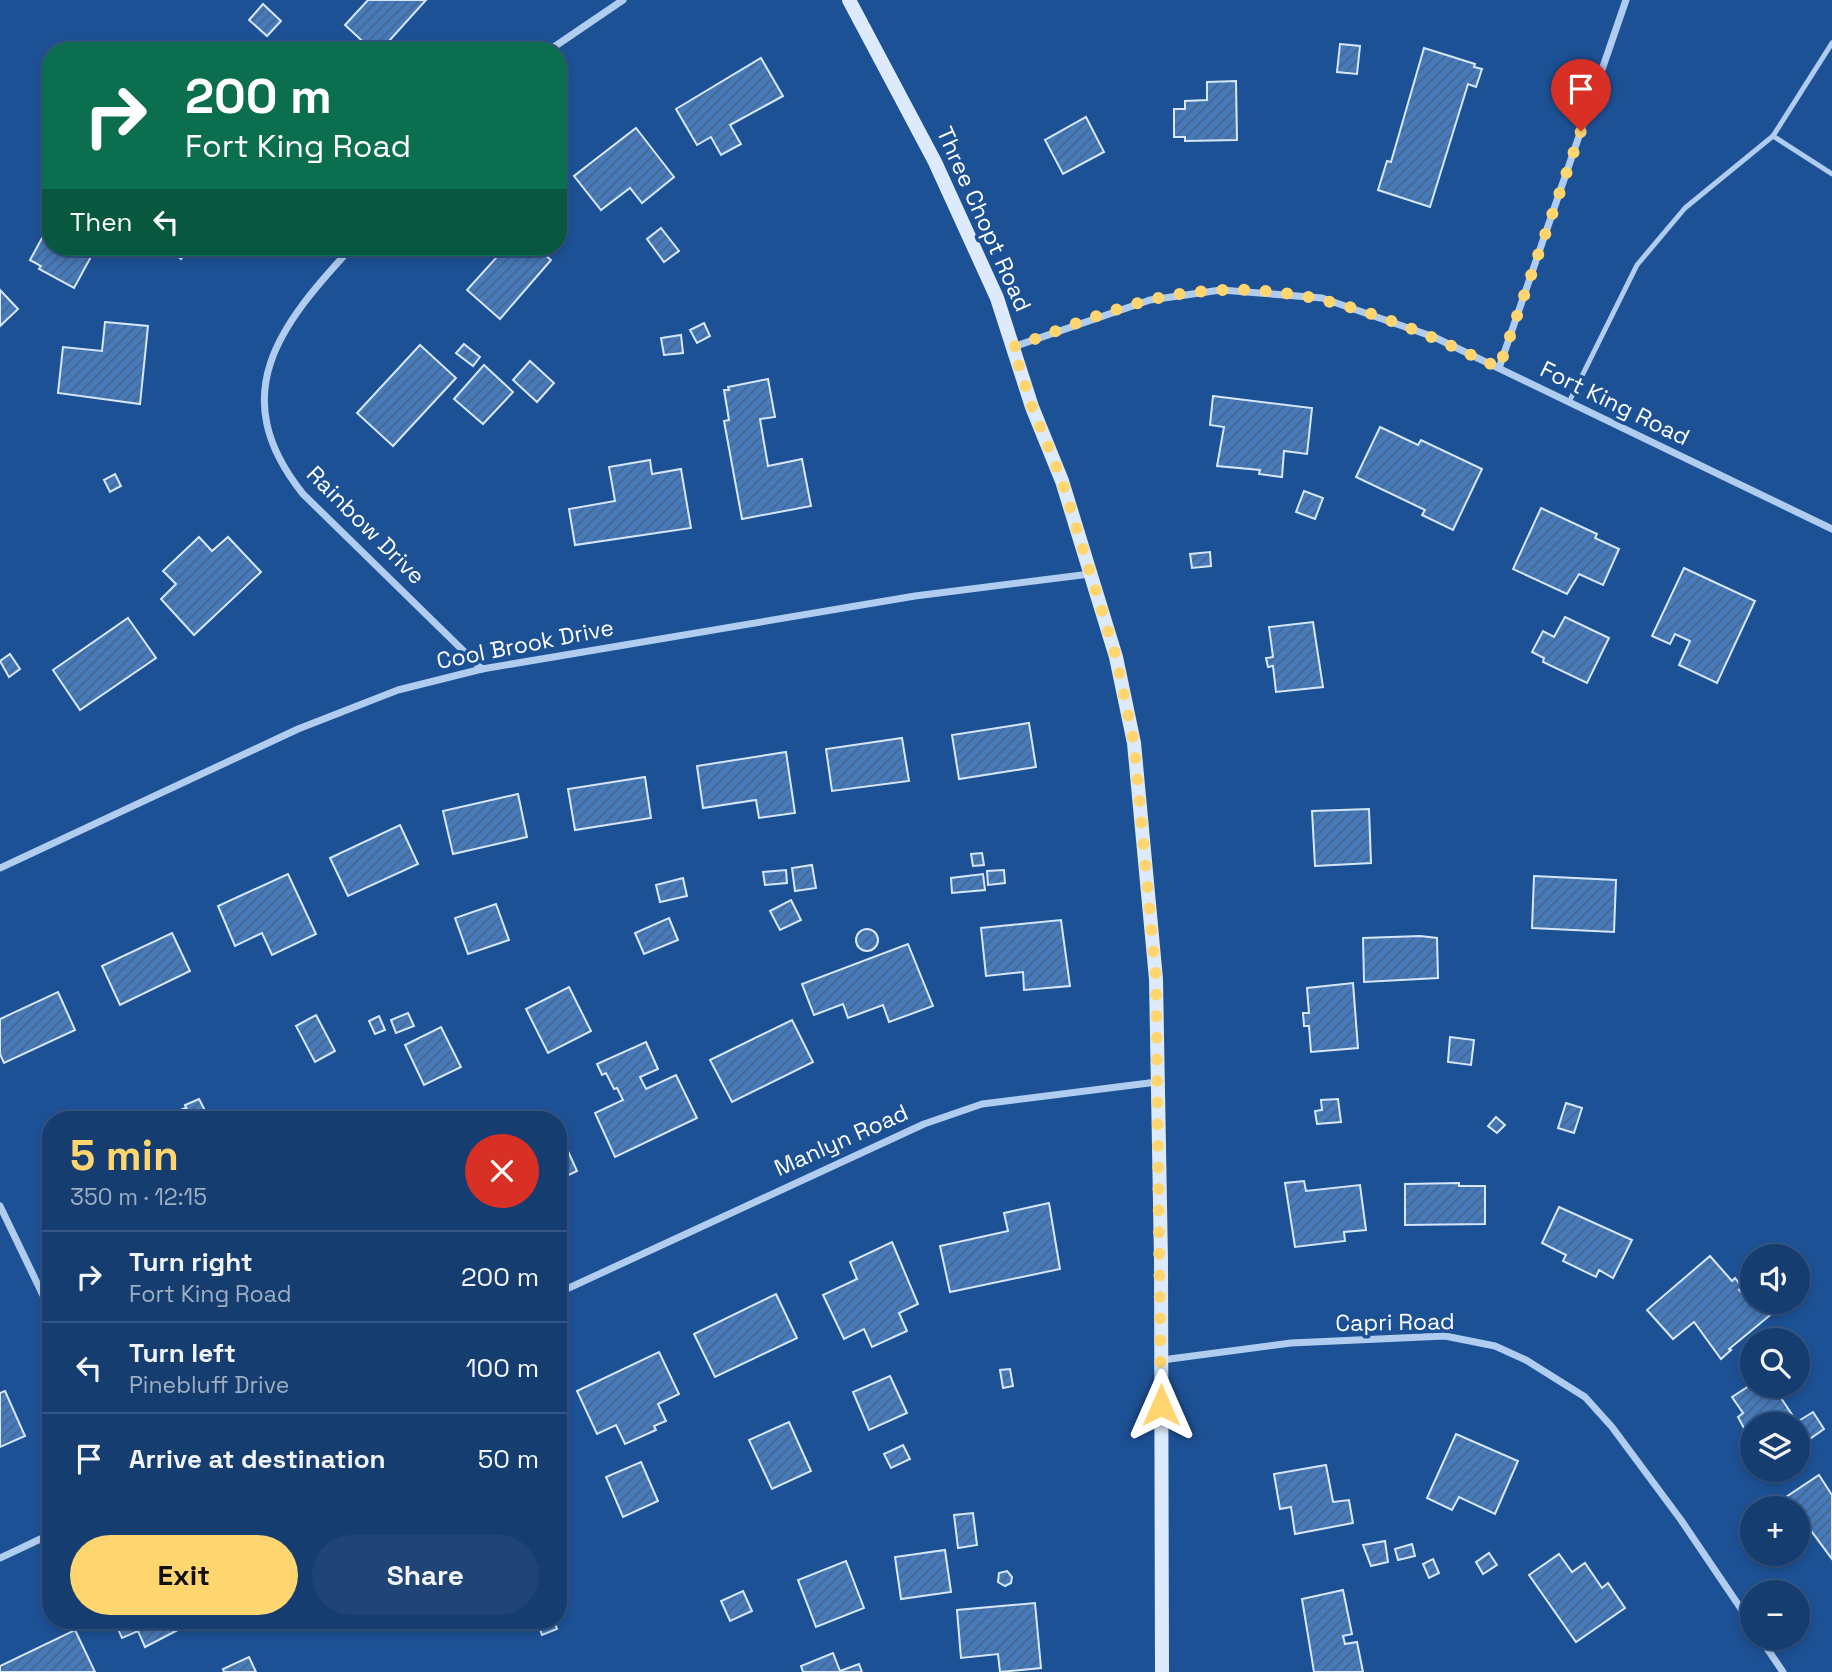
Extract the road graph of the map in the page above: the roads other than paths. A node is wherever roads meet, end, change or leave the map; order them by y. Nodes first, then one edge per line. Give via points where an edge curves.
1 (623, 0) edge
2 (849, 0) edge
3 (1626, 0) edge
4 (561, 42) edge
5 (1832, 43) edge
6 (1773, 136) junction
7 (1832, 174) edge
8 (344, 256) edge
9 (1013, 347) junction
10 (1499, 368) junction
11 (1569, 402) junction
12 (1832, 529) edge
13 (1091, 574) junction
14 (482, 669) junction
15 (0, 868) edge
16 (1157, 1082) junction
17 (0, 1206) edge
18 (567, 1289) edge
19 (42, 1293) edge
20 (1161, 1360) junction
21 (42, 1538) edge
22 (0, 1558) edge
23 (1740, 1607) edge
24 (1768, 1650) edge
25 (1163, 1672) edge
26 (1783, 1672) edge

1 - 4 street
2 - 9 main road, Three Chopt Road via 976,246
3 - 10 street
5 - 6 lane
6 - 7 lane
6 - 11 lane via 1685,208 1637,265
8 - 14 street, Rainbow Drive via 280,339 265,378 265,426 284,470 303,494
9 - 10 street, Fort King Road via 1150,300 1221,290 1290,293 1354,307
9 - 13 main road, Three Chopt Road
10 - 11 street, Fort King Road
11 - 12 street, Fort King Road
13 - 14 street, Cool Brook Drive via 915,596
13 - 16 main road, Three Chopt Road via 1116,657 1134,743 1156,979
14 - 15 street, Cool Brook Drive via 398,690 298,729
16 - 18 street, Manlyn Road via 982,1104 924,1124
16 - 20 main road, Three Chopt Road
17 - 19 street
20 - 23 street, Capri Road via 1291,1343 1445,1336 1495,1346 1585,1397 1681,1520
20 - 25 main road, Three Chopt Road
21 - 22 street
24 - 26 street

